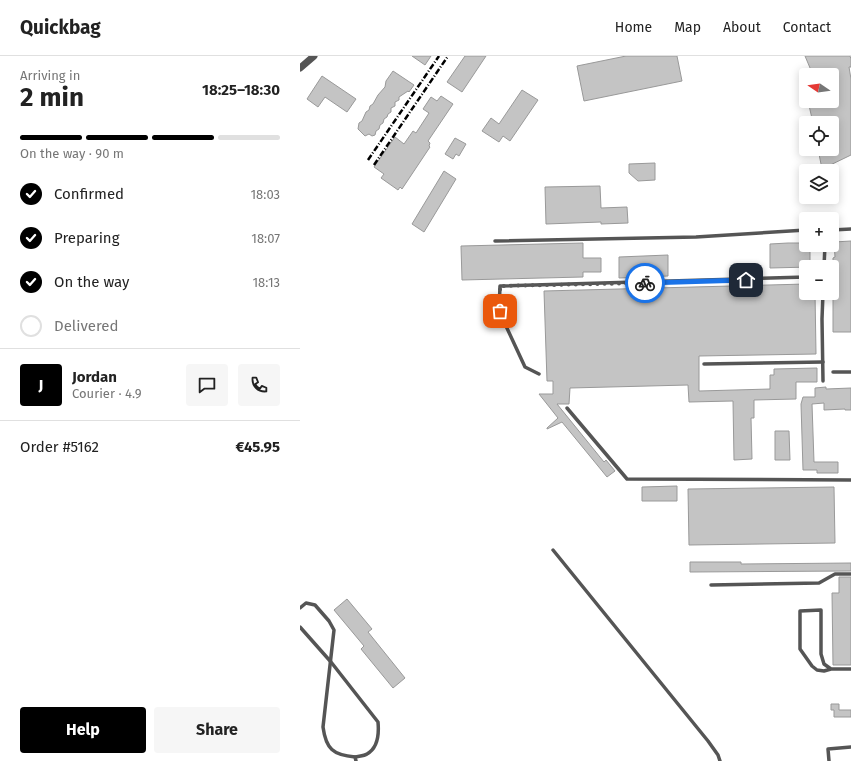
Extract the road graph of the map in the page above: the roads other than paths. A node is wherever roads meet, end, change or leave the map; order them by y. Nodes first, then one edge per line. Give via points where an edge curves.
1 (314, 56) edge
2 (300, 68) edge
3 (851, 229) edge
4 (799, 230) edge
5 (839, 230) edge
6 (495, 241) dead end
7 (799, 278) edge
8 (823, 300) edge
9 (823, 362) junction
10 (704, 364) dead end
11 (833, 372) dead end
12 (851, 372) edge
13 (539, 374) dead end
14 (823, 381) dead end
15 (567, 408) dead end
16 (851, 480) edge
17 (553, 550) dead end
18 (851, 574) edge
19 (711, 585) dead end
20 (300, 608) edge
21 (300, 627) edge
22 (331, 662) junction
23 (831, 669) junction
24 (851, 669) edge
25 (851, 747) edge
26 (355, 759) edge
27 (720, 761) edge
28 (829, 761) edge

1 - 2 street
3 - 5 lane
4 - 6 lane via 696,236
7 - 13 lane via 500,286 500,311 518,353 525,367
8 - 9 lane
9 - 10 lane
9 - 14 lane
11 - 12 lane
15 - 16 lane via 627,479
17 - 27 lane via 708,741
18 - 19 lane via 835,574 819,583
20 - 22 lane via 306,603 315,605 329,621 334,630
21 - 22 lane
22 - 26 lane via 323,727 324,738 329,749
22 - 26 lane via 378,722 379,733 374,747 367,754
23 - 23 lane via 824,664 821,654 821,610 800,611 800,649 817,670
23 - 24 lane
25 - 28 lane via 828,749

